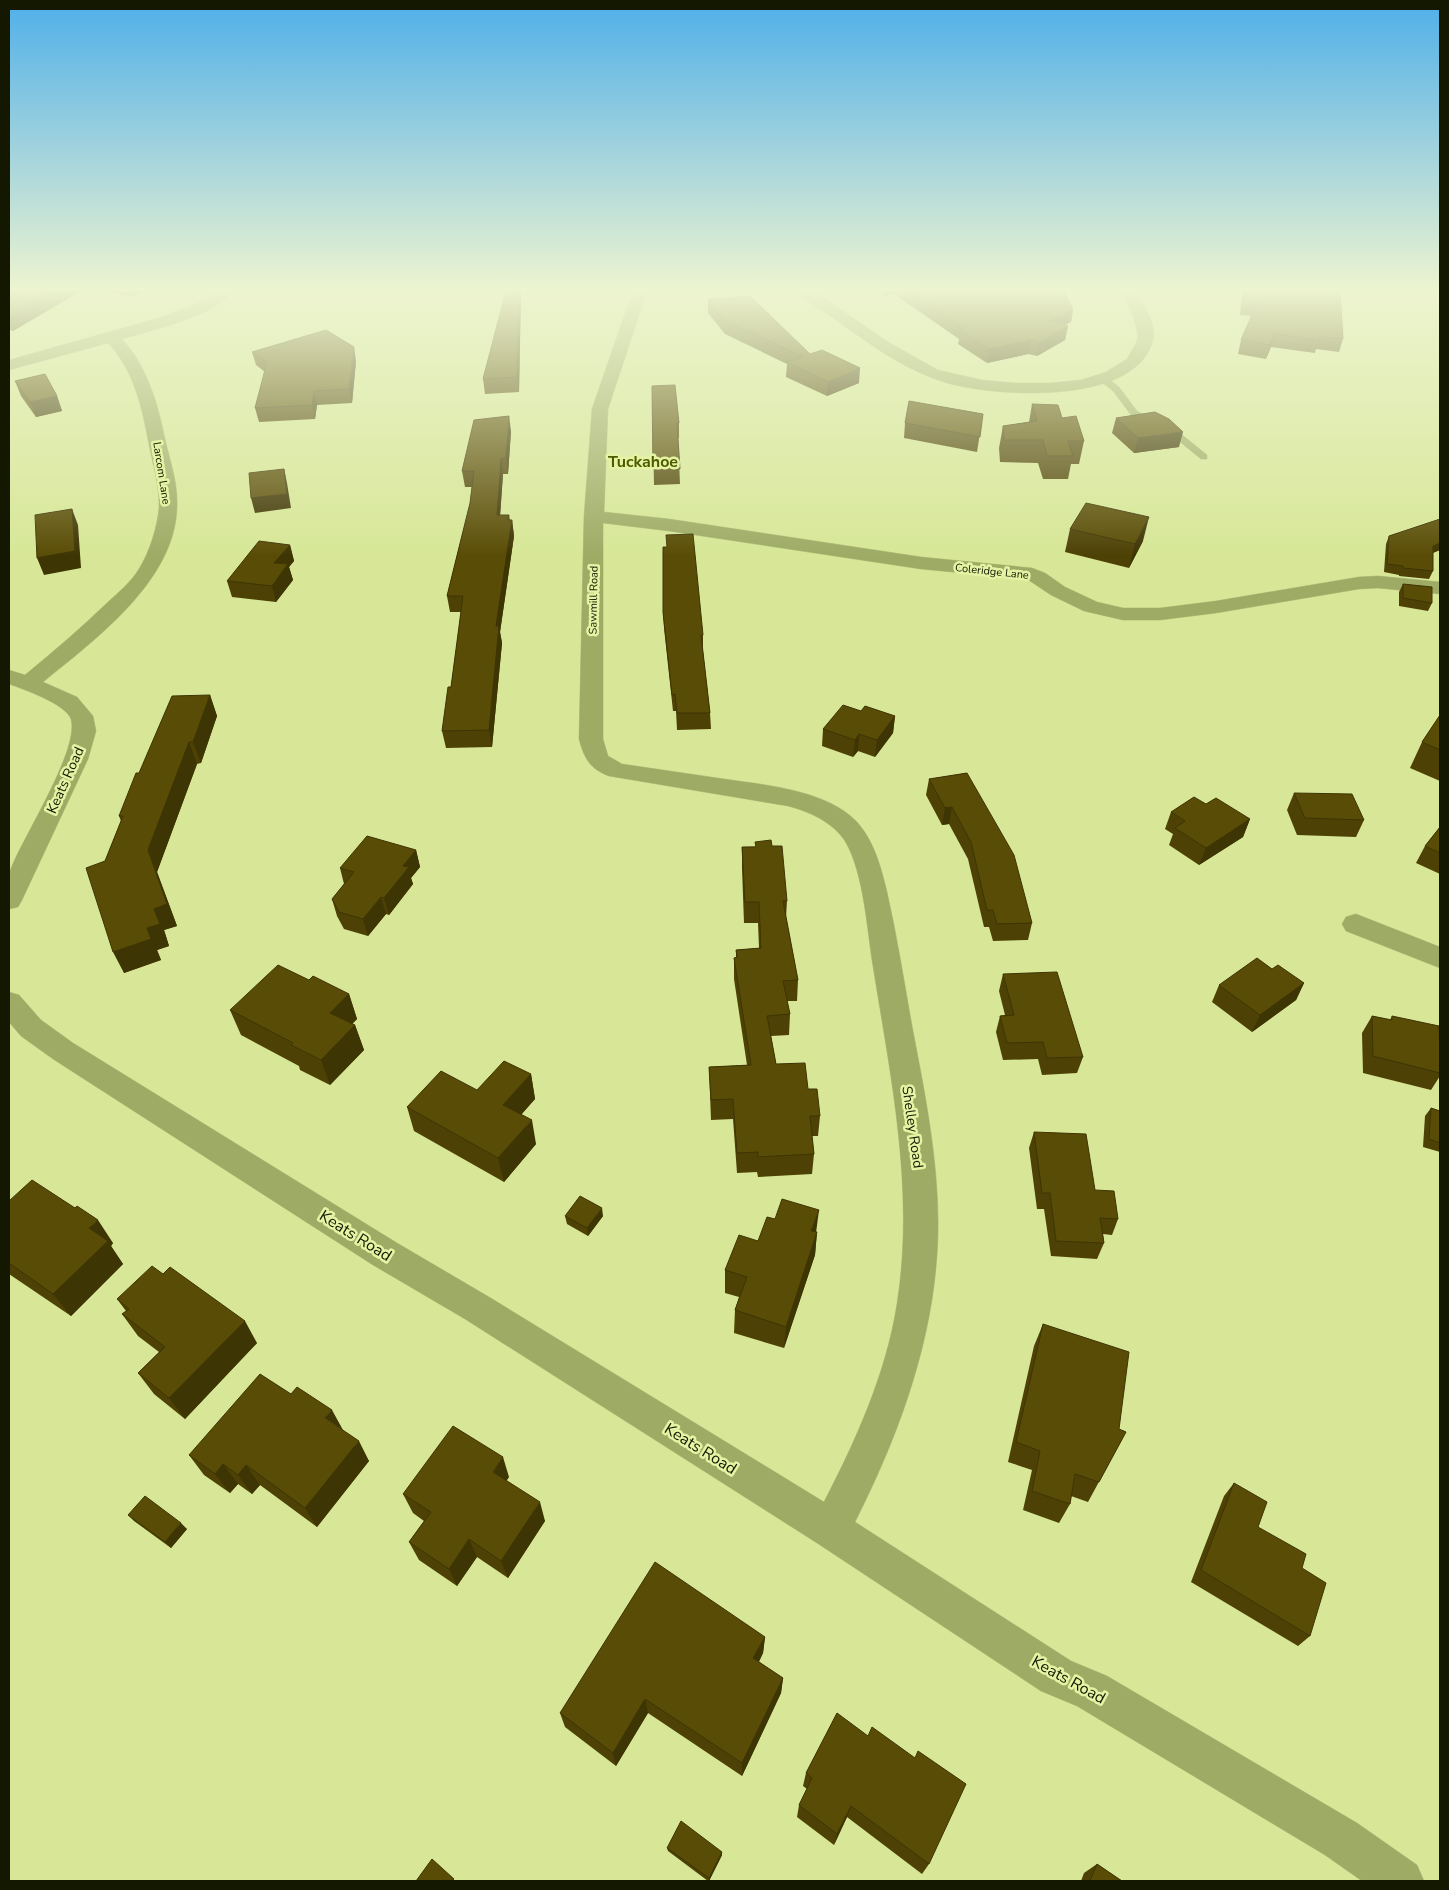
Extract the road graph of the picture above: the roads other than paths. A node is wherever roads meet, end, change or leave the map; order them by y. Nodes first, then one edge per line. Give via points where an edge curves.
1 (138, 379) edge
2 (610, 379) edge
3 (951, 379) edge
4 (1098, 379) edge
5 (1104, 379) edge
6 (1204, 457) dead end
7 (594, 518) junction
8 (1440, 588) edge
9 (18, 680) edge
10 (747, 791) joint
11 (9, 900) edge
12 (1356, 924) dead end
13 (1440, 958) edge
14 (9, 1003) edge
15 (831, 1529) junction
16 (1401, 1881) edge

1 - 9 street, Larcom Lane via 154,428 167,491 168,506 158,551 138,584 102,620
2 - 7 street, Sawmill Road via 600,408
3 - 4 street via 982,386 1024,389 1072,386
5 - 6 lane via 1116,389 1134,413 1177,435
7 - 8 street, Coleridge Lane via 620,518 921,563 1032,574 1058,592 1091,607 1123,614 1160,614 1216,607 1359,583
7 - 10 street, Sawmill Road via 591,739 595,757 602,766 618,771
9 - 11 street, Keats Road via 69,702 82,716 84,731 76,759
10 - 15 street, Shelley Road via 814,806 840,820 850,829 866,861 880,924 920,1174 920,1255 914,1305 901,1362 868,1455
12 - 13 street
14 - 15 street, Keats Road via 31,1028 63,1051
15 - 16 street, Keats Road via 1056,1676 1092,1691 1341,1839

